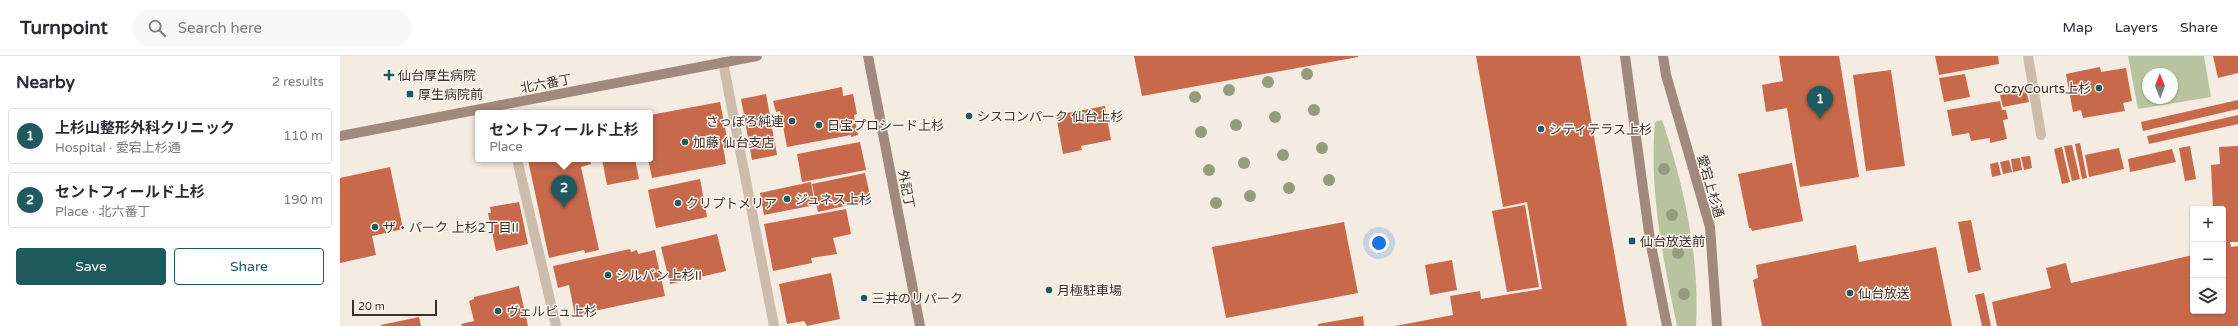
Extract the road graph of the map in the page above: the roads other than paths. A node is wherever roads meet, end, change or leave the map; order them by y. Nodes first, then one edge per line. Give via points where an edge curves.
1 (758, 56) edge
2 (868, 56) edge
3 (1625, 56) edge
4 (1663, 56) edge
5 (2028, 56) edge
6 (723, 62) junction
7 (506, 108) edge
8 (494, 110) edge
9 (475, 113) edge
10 (2041, 135) dead end
11 (340, 136) edge
12 (518, 162) edge
13 (556, 326) edge
14 (774, 326) edge
15 (920, 326) edge
16 (1667, 326) edge
17 (1717, 326) edge

1 - 6 street, 北六番丁
2 - 15 street, 外記丁
3 - 16 street via 1650,240
4 - 17 street, 愛宕上杉通 via 1666,75 1710,227
5 - 10 street
6 - 7 street, 北六番丁
6 - 14 street
7 - 8 street, 北六番丁
9 - 11 street, 北六番丁
12 - 13 street

